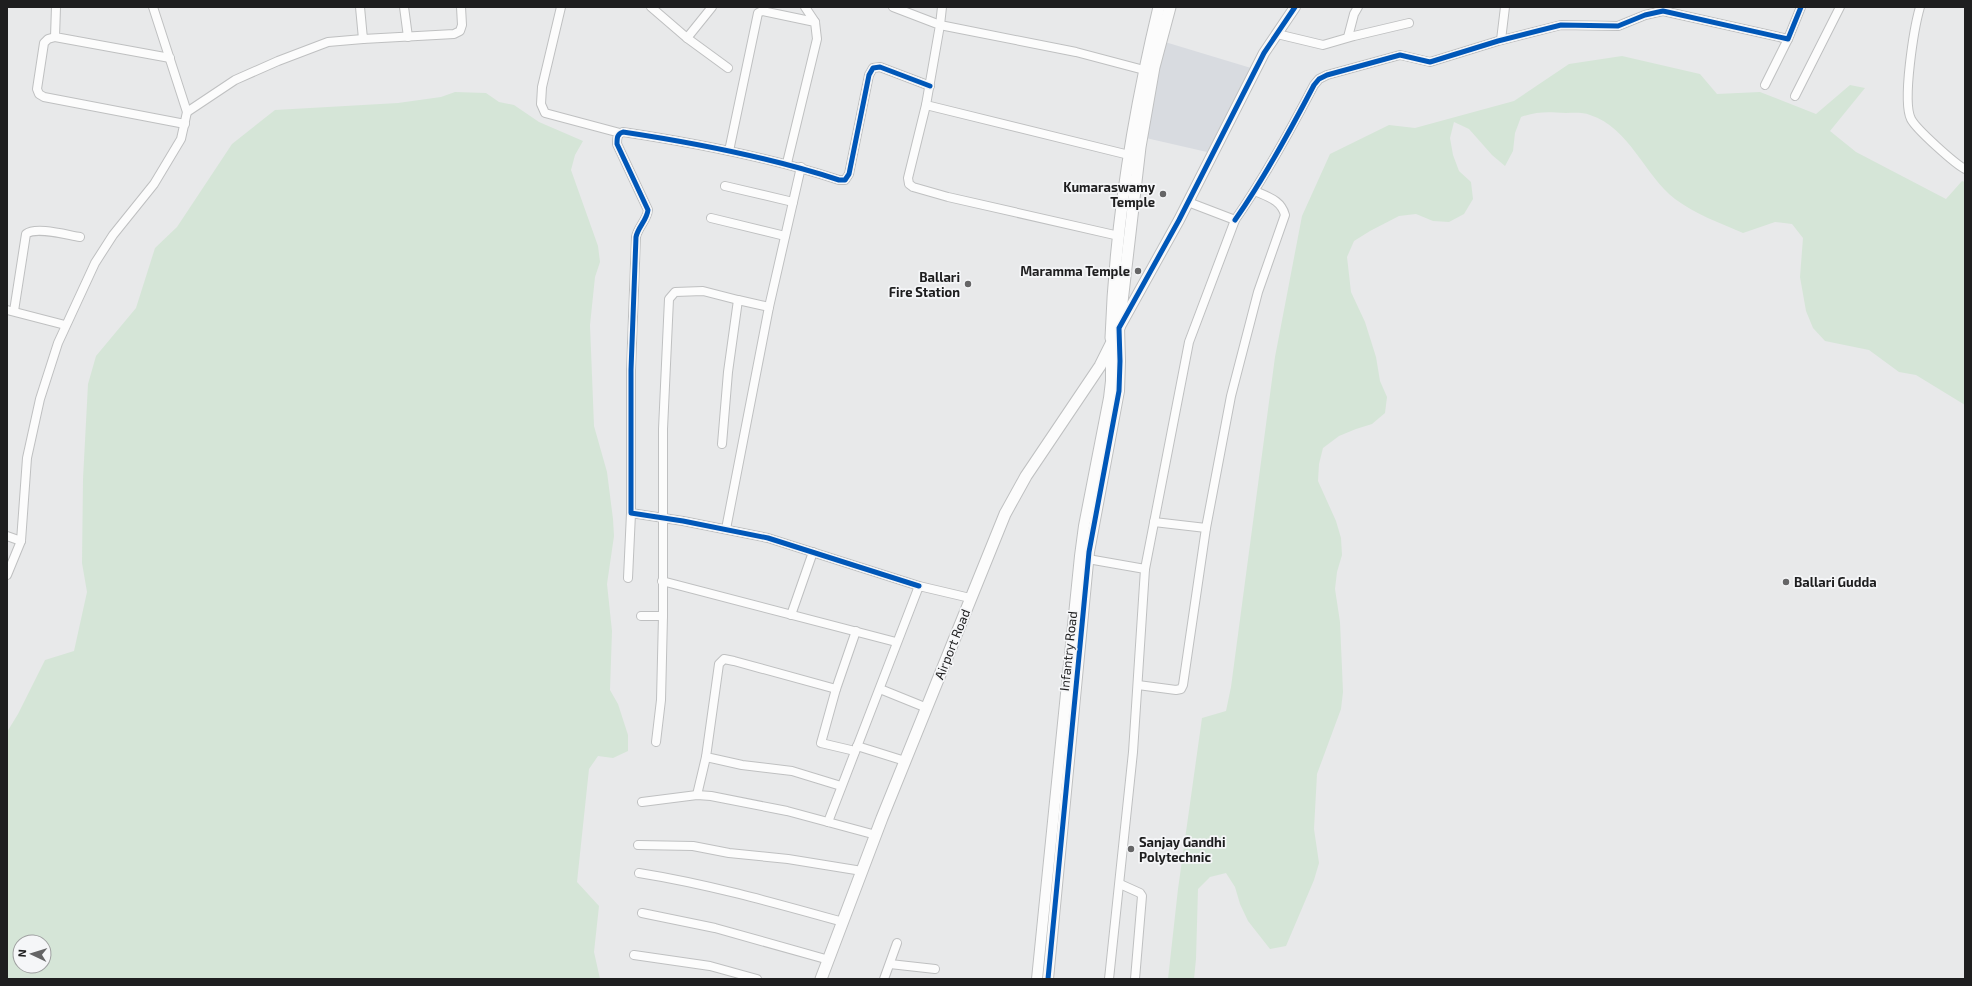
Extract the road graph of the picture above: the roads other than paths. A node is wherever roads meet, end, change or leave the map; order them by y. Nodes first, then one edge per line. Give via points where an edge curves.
1 (56, 7) edge
2 (153, 7) edge
3 (360, 7) edge
4 (404, 7) edge
5 (461, 7) edge
6 (561, 7) edge
7 (651, 7) edge
8 (712, 7) edge
9 (805, 7) edge
10 (893, 7) edge
11 (942, 7) edge
12 (1160, 7) edge
13 (1170, 7) edge
14 (1295, 7) edge
15 (1358, 7) edge
16 (1505, 7) edge
17 (1801, 7) edge
18 (1840, 7) edge
19 (1920, 7) edge
20 (815, 22) junction
21 (1409, 23) dead end
22 (940, 25) junction
23 (1277, 34) junction
24 (56, 37) junction
25 (408, 37) junction
26 (1348, 37) junction
27 (687, 38) junction
28 (363, 39) junction
29 (1788, 39) junction
30 (1501, 40) junction
31 (170, 58) junction
32 (728, 68) dead end
33 (1144, 70) junction
34 (930, 86) junction
35 (1765, 86) dead end
36 (1795, 96) dead end
37 (926, 105) junction
38 (187, 112) junction
39 (185, 124) junction
40 (620, 133) junction
41 (729, 151) junction
42 (1129, 155) junction
43 (787, 164) junction
44 (801, 167) junction
45 (1965, 169) edge
46 (725, 186) dead end
47 (1255, 191) junction
48 (793, 202) junction
49 (1188, 202) junction
50 (712, 218) dead end
51 (1236, 220) junction
52 (785, 236) junction
53 (1119, 236) junction
54 (80, 237) dead end
55 (738, 300) junction
56 (770, 307) junction
57 (10, 310) edge
58 (65, 325) junction
59 (1119, 328) junction
60 (1111, 341) junction
61 (722, 444) dead end
62 (631, 513) junction
63 (664, 518) junction
64 (1154, 522) junction
65 (1206, 528) junction
66 (726, 529) junction
67 (7, 536) edge
68 (21, 541) junction
69 (812, 552) junction
70 (1088, 559) junction
71 (1145, 569) junction
72 (7, 574) edge
73 (628, 578) dead end
74 (662, 581) junction
75 (919, 586) junction
76 (970, 598) junction
77 (791, 615) junction
78 (641, 616) dead end
79 (662, 616) junction
80 (856, 632) junction
81 (896, 642) junction
82 (1138, 685) junction
83 (836, 689) junction
84 (880, 689) junction
85 (927, 708) junction
86 (656, 742) dead end
87 (856, 748) junction
88 (706, 757) junction
89 (905, 761) junction
90 (841, 786) junction
91 (696, 795) junction
92 (642, 802) dead end
93 (828, 822) junction
94 (876, 835) junction
95 (638, 845) dead end
96 (862, 871) junction
97 (639, 873) dead end
98 (1120, 884) junction
99 (642, 913) dead end
100 (842, 922) junction
101 (896, 943) dead end
102 (634, 955) dead end
103 (829, 960) junction
104 (890, 964) junction
105 (935, 969) dead end
106 (757, 979) edge
107 (821, 979) edge
108 (884, 979) edge
109 (1037, 979) edge
110 (1048, 979) edge
111 (1108, 979) edge
112 (1135, 979) edge

1 - 24 street
2 - 31 street
3 - 28 street
4 - 25 street
5 - 25 street via 460,31 454,34
6 - 40 street via 542,88 541,104 545,113
7 - 27 street
8 - 27 street
9 - 20 street
10 - 22 street
11 - 22 street
12 - 33 main road
13 - 59 main road via 1154,67 1140,146
14 - 23 street
15 - 26 street
16 - 30 street
17 - 29 street
18 - 36 street
19 - 45 street via 1908,96 1911,119 1922,132
20 - 41 street via 762,11 758,13
20 - 43 street via 817,39
21 - 26 street
22 - 33 street via 1076,52
22 - 34 street
23 - 26 street via 1323,45
23 - 49 street via 1264,53
24 - 31 street
24 - 39 street via 44,43 37,89 39,94
25 - 28 street
27 - 32 street
28 - 38 street via 328,42 278,61 235,80
29 - 30 street via 1663,11 1618,26 1561,25
29 - 35 street
30 - 47 street via 1430,62 1400,55 1319,79
31 - 38 street
33 - 42 main road
34 - 37 street
34 - 44 street via 880,67 873,68 869,75 849,174 845,180
37 - 42 street
37 - 53 street via 908,178 909,184 913,187
38 - 39 street
39 - 58 street via 181,139 154,184 113,235 95,263
40 - 41 street
40 - 62 street via 617,138 618,144 648,210 636,237 631,370
41 - 43 street
42 - 53 main road
43 - 44 street
44 - 48 street
46 - 48 street
47 - 51 street
47 - 65 street via 1279,202 1285,215 1258,292 1231,396
48 - 52 street
49 - 51 street
49 - 59 street
50 - 52 street
51 - 64 street via 1188,342
52 - 56 street
53 - 60 main road
54 - 57 street via 38,230 30,230 26,234
55 - 56 street
55 - 61 street
55 - 63 street via 703,291 676,292 669,299 663,429
56 - 66 street
57 - 58 street
58 - 68 street via 40,399 27,458
59 - 60 main road, Airport Road
59 - 70 street, Infantry Road via 1119,391
60 - 76 main road, Airport Road via 1100,366 1022,482 1005,514
60 - 109 street, Infantry Road via 1109,398 1080,556
62 - 63 street
62 - 73 street
63 - 66 street
63 - 74 street
64 - 65 street
64 - 71 street
65 - 82 street via 1183,685 1181,689 1176,690
66 - 69 street via 768,538
67 - 68 street
68 - 72 street
69 - 75 street
69 - 77 street
70 - 71 street
70 - 110 street, Infantry Road
71 - 82 street
74 - 77 street
74 - 79 street
75 - 76 street
75 - 81 street
76 - 85 main road, Airport Road
77 - 80 street
78 - 79 street
79 - 86 street via 661,700
80 - 81 street
80 - 83 street
81 - 84 street
82 - 98 street
83 - 87 street via 821,743
83 - 88 street via 724,660 719,664
84 - 85 street
84 - 87 street
85 - 89 main road, Airport Road
87 - 89 street
87 - 90 street
88 - 90 street via 742,765 792,771
88 - 91 street
89 - 94 main road, Airport Road
90 - 93 street
91 - 92 street
91 - 93 street via 787,811
93 - 94 street
94 - 96 main road, Airport Road
95 - 96 street via 693,846
96 - 100 main road, Airport Road
97 - 100 street via 678,879 770,901
98 - 111 street
98 - 112 street via 1142,896
99 - 103 street via 768,941
100 - 103 main road, Airport Road
101 - 104 street
102 - 106 street via 710,966
103 - 107 main road, Airport Road
104 - 105 street
104 - 108 street

